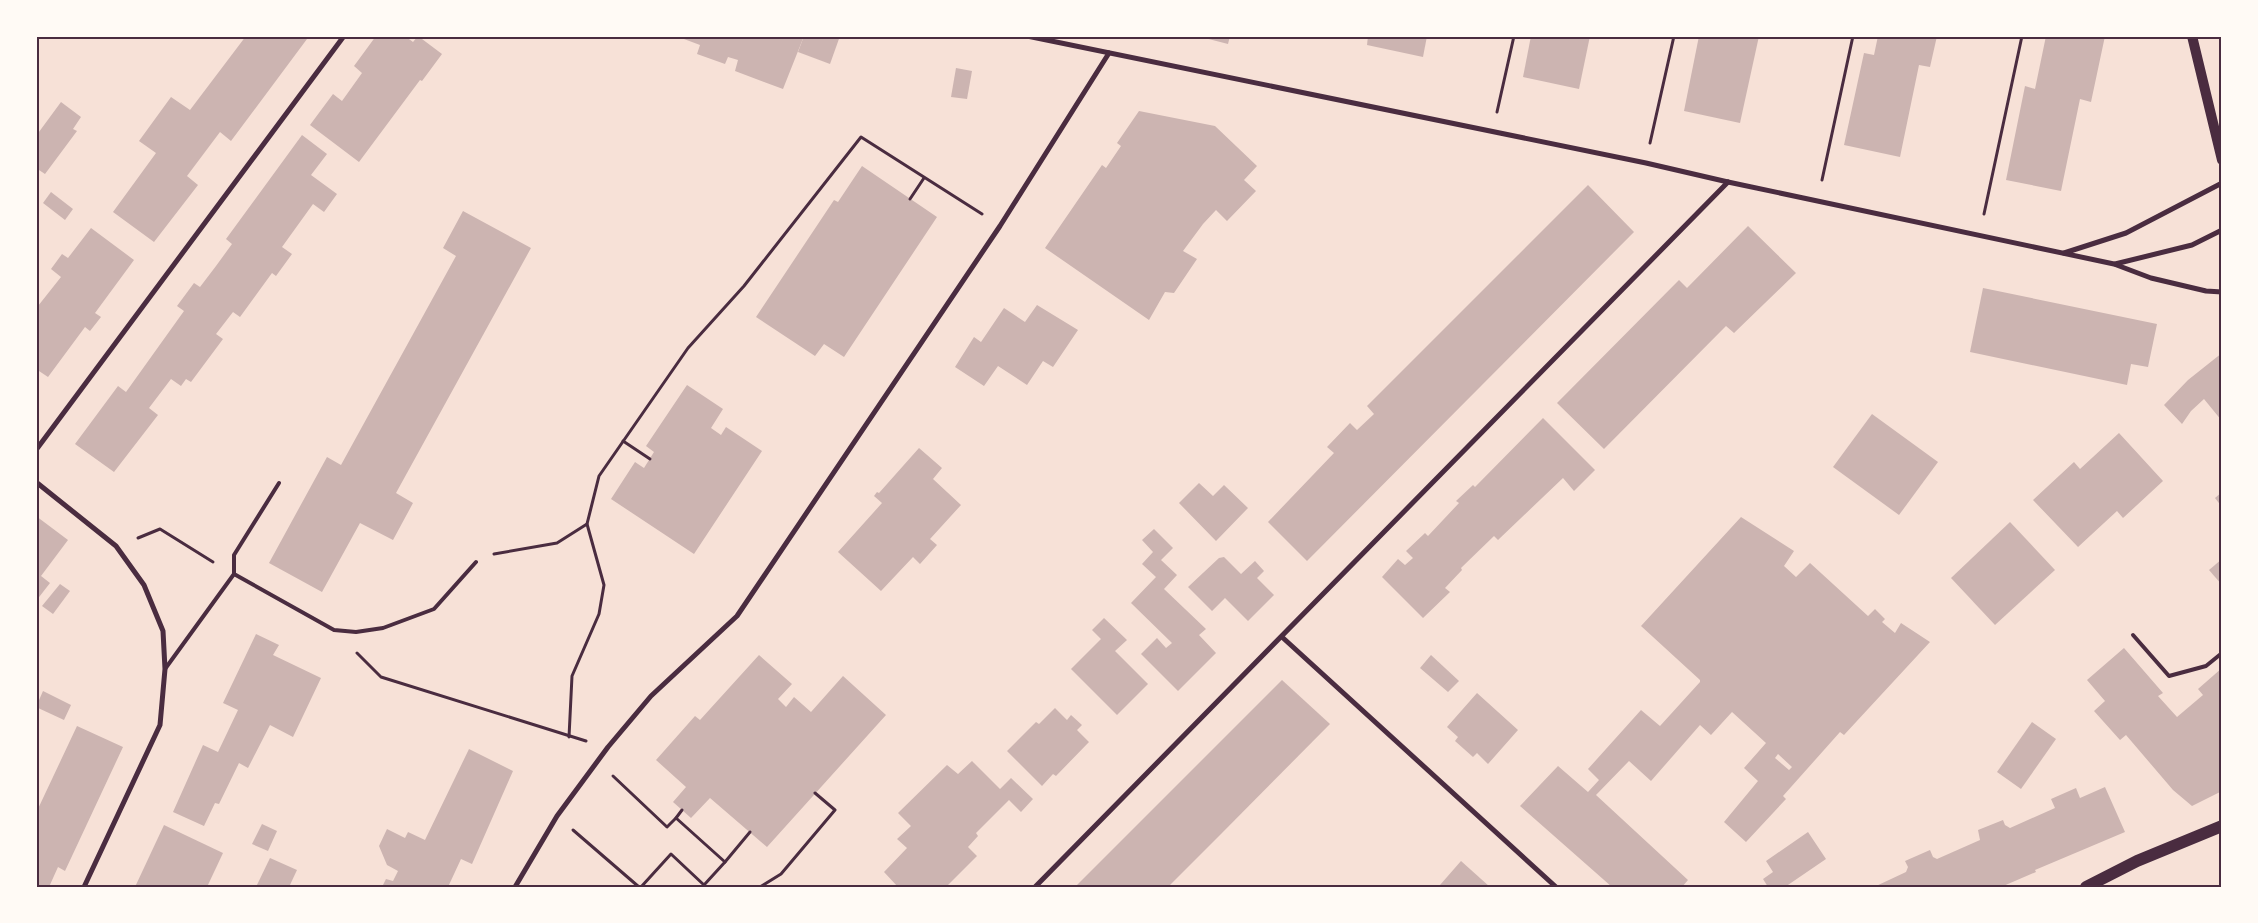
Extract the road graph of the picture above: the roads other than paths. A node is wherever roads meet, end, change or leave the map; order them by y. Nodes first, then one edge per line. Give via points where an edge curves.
1 (344, 36) edge
2 (1027, 36) edge
3 (2192, 36) edge
4 (1109, 53) junction
5 (2222, 160) edge
6 (1728, 182) junction
7 (2222, 183) edge
8 (2222, 230) edge
9 (2064, 254) junction
10 (2114, 264) junction
11 (2222, 292) edge
12 (36, 450) edge
13 (36, 482) edge
14 (280, 483) dead end
15 (476, 562) road end
16 (234, 574) junction
17 (2132, 635) dead end
18 (1282, 638) junction
19 (2222, 652) edge
20 (165, 669) junction
21 (2222, 826) edge
22 (84, 887) edge
23 (515, 887) edge
24 (1035, 887) edge
25 (1556, 887) edge
26 (2086, 887) edge

1 - 12 street
2 - 4 street
3 - 5 main road
4 - 6 street
4 - 23 street via 1000,226 737,616 651,696 608,747 557,816
6 - 9 street
6 - 18 street
7 - 9 street via 2126,233
8 - 10 street via 2192,245
9 - 10 street
10 - 11 street via 2151,278
13 - 20 street via 116,546 144,585 163,631
14 - 16 lane via 234,555
15 - 16 lane via 434,608 383,628 356,632 334,630
16 - 20 lane
17 - 19 lane via 2169,676 2206,666
18 - 24 street
18 - 25 street
20 - 22 street via 160,725
21 - 26 main road via 2137,861

